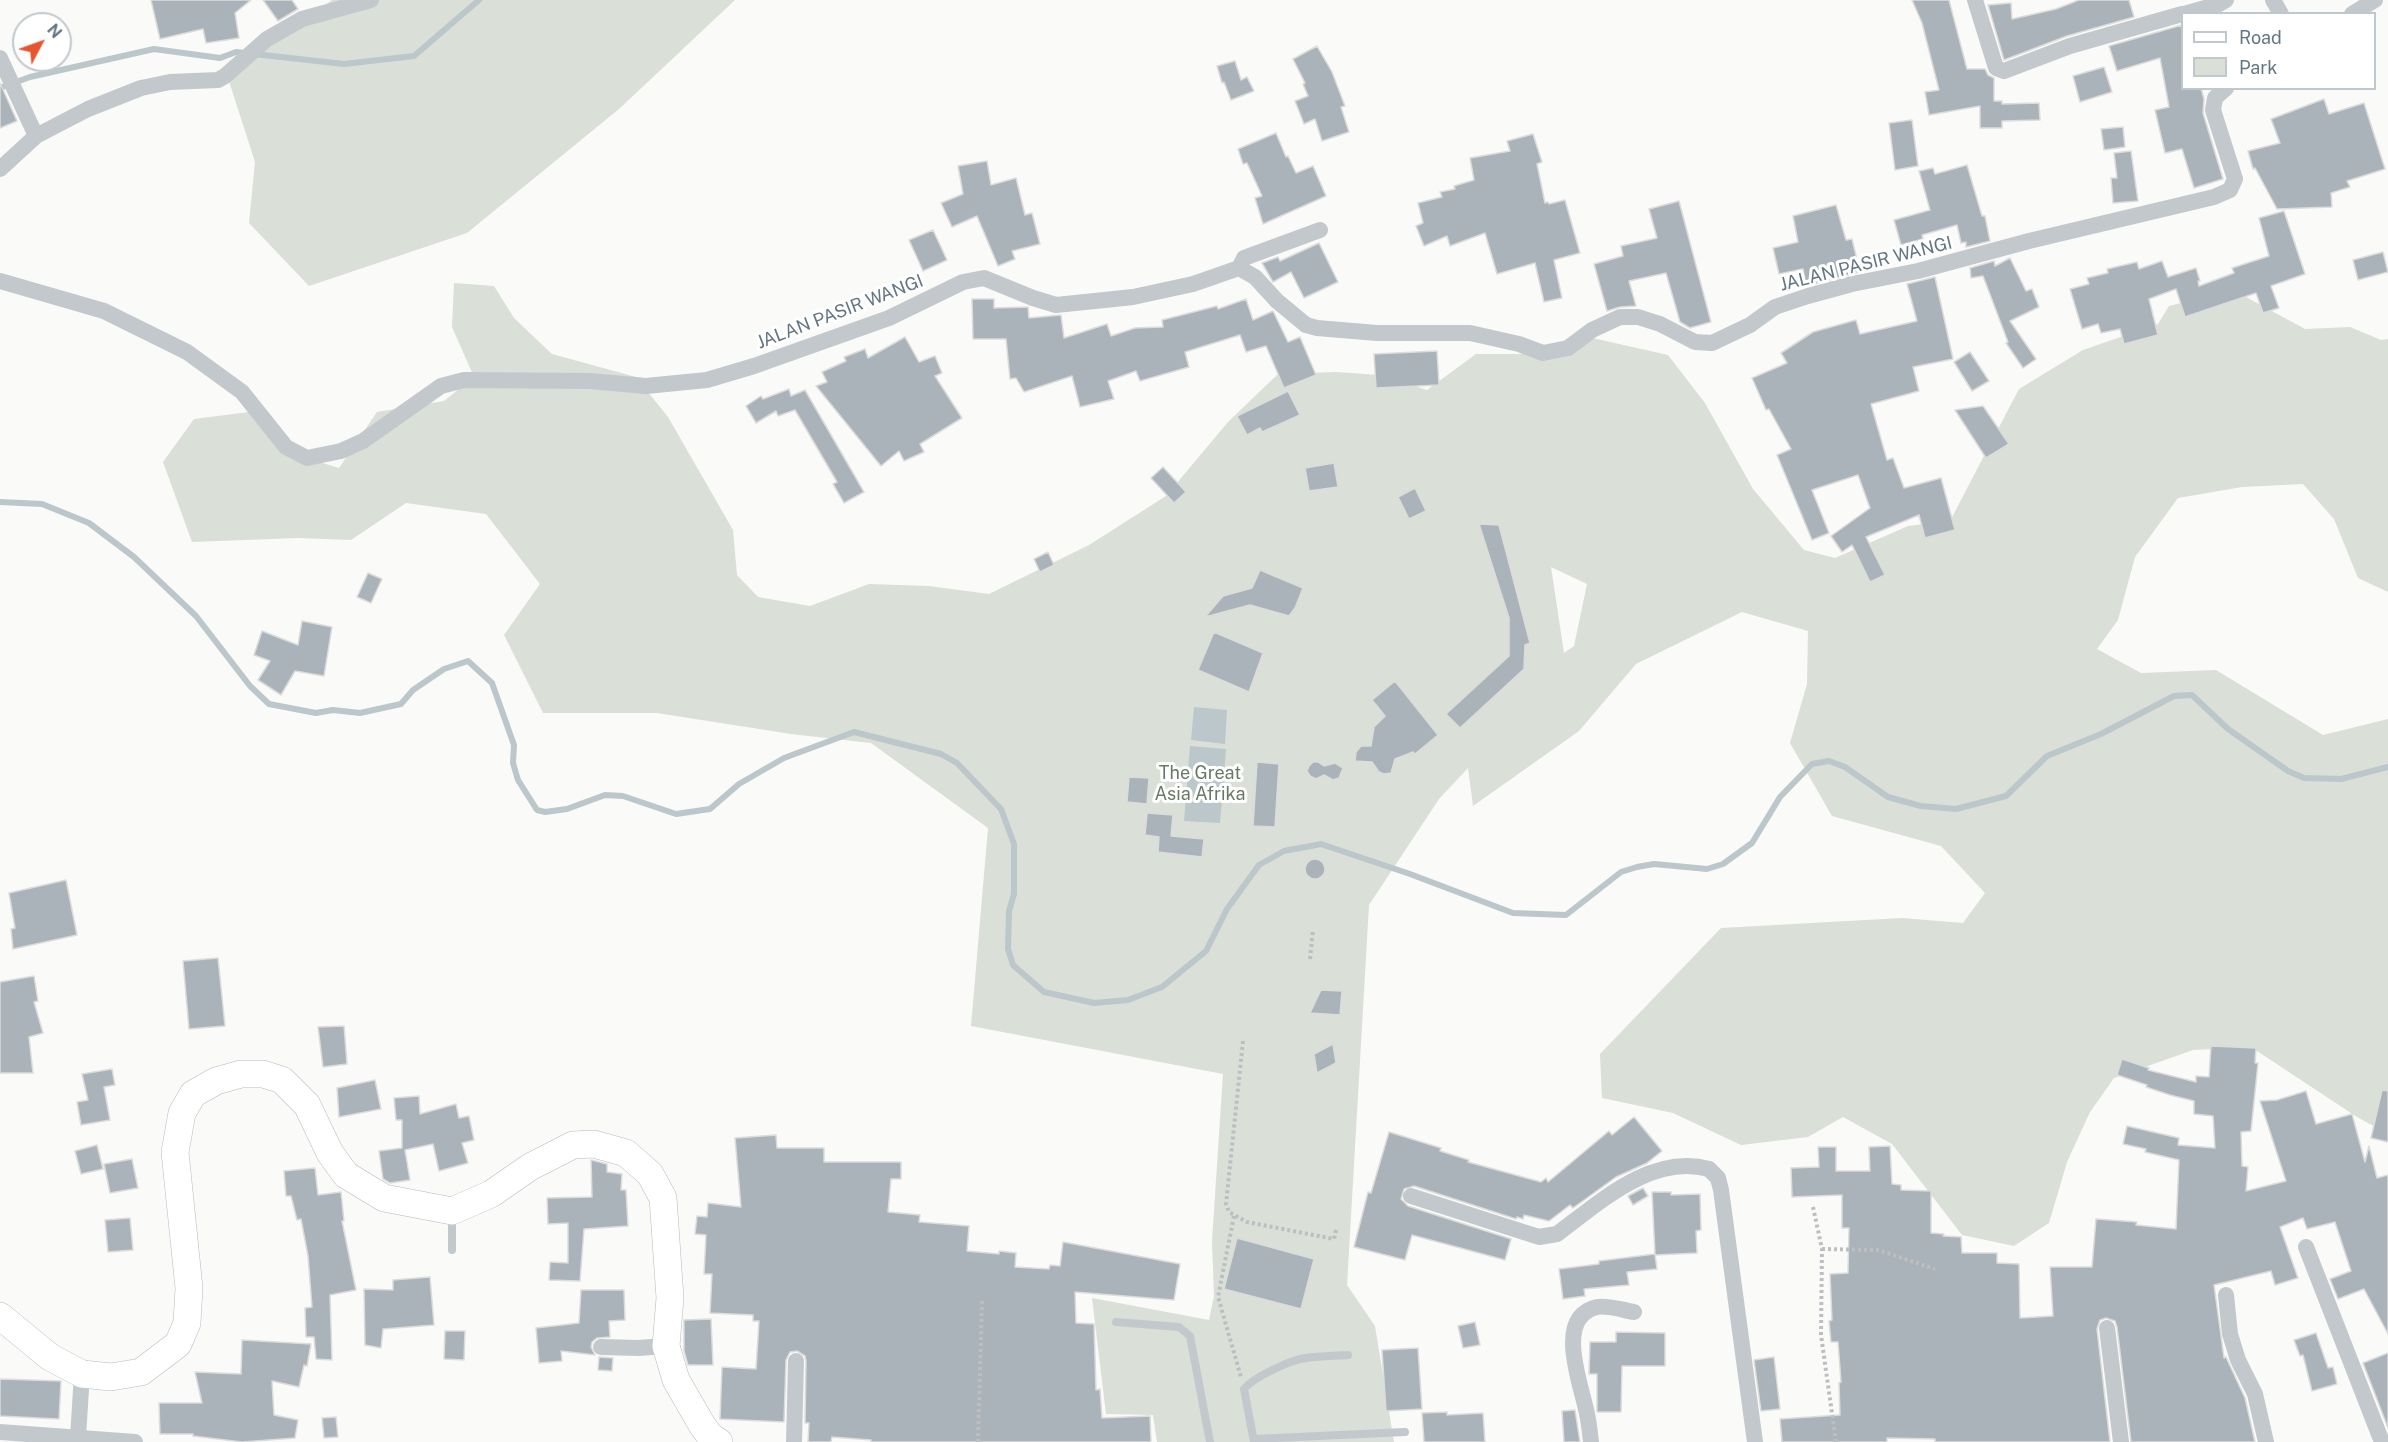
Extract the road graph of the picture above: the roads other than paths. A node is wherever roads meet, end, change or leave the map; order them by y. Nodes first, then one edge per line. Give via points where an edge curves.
1 (371, 0) edge
2 (1975, 0) edge
3 (2226, 0) edge
4 (2375, 0) edge
5 (2190, 12) edge
6 (2355, 12) edge
7 (2181, 15) edge
8 (0, 58) edge
9 (2224, 90) edge
10 (36, 136) junction
11 (0, 169) edge
12 (1320, 230) dead end
13 (1239, 268) junction
14 (0, 281) edge
15 (1411, 1196) dead end
16 (452, 1211) junction
17 (2307, 1247) dead end
18 (452, 1250) dead end
19 (2226, 1295) dead end
20 (1634, 1312) dead end
21 (0, 1316) edge
22 (1116, 1322) dead end
23 (2107, 1328) dead end
24 (666, 1346) junction
25 (601, 1347) dead end
26 (1348, 1355) dead end
27 (796, 1361) dead end
28 (82, 1374) junction
29 (0, 1432) edge
30 (1405, 1432) dead end
31 (704, 1436) edge
32 (78, 1439) edge
33 (1254, 1441) edge
34 (135, 1442) edge
35 (795, 1442) edge
36 (1210, 1442) edge
37 (1591, 1442) edge
38 (1755, 1442) edge
39 (2121, 1442) edge
40 (2266, 1442) edge
41 (2382, 1442) edge

1 - 10 street via 302,19 267,39 218,80 141,88
2 - 7 street via 1995,68 2004,71 2070,46
3 - 5 street
4 - 6 street
8 - 10 street
9 - 13 street, JALAN PASIR WANGI via 2215,98 2213,110 2235,179 2230,190 1808,296 1775,307 1750,325 1712,343 1695,342 1638,317 1620,317 1592,330 1568,348 1543,353 1470,333 1377,333 1317,328 1306,325 1255,277
10 - 11 street
12 - 13 street via 1244,258
13 - 14 street, JALAN PASIR WANGI via 1193,284 1133,297 1056,305 984,278 963,282 889,318 707,380 646,386 590,381 464,380 441,386 363,441 341,451 308,458 286,447 242,392 187,352 105,311
15 - 38 street via 1547,1237 1557,1234 1617,1190 1652,1172 1709,1169 1718,1178 1721,1190
16 - 18 lane
16 - 24 main road via 491,1194 573,1144 594,1144 626,1153 650,1174 663,1198 670,1298
16 - 28 main road via 384,1198 345,1175 307,1105 282,1080 263,1074 242,1074 216,1081 194,1094 182,1113 176,1143 189,1288 187,1323 178,1344 141,1372 111,1377
17 - 41 street
19 - 40 street via 2230,1334 2255,1394
20 - 37 street via 1599,1306 1586,1312 1574,1327 1576,1370
21 - 28 main road via 50,1357
22 - 36 lane via 1179,1327 1190,1336
23 - 39 street
24 - 25 street
24 - 31 main road via 676,1380
26 - 33 lane via 1304,1358 1256,1378 1244,1389
27 - 35 street
28 - 32 street
29 - 32 street
30 - 33 lane
32 - 34 street

